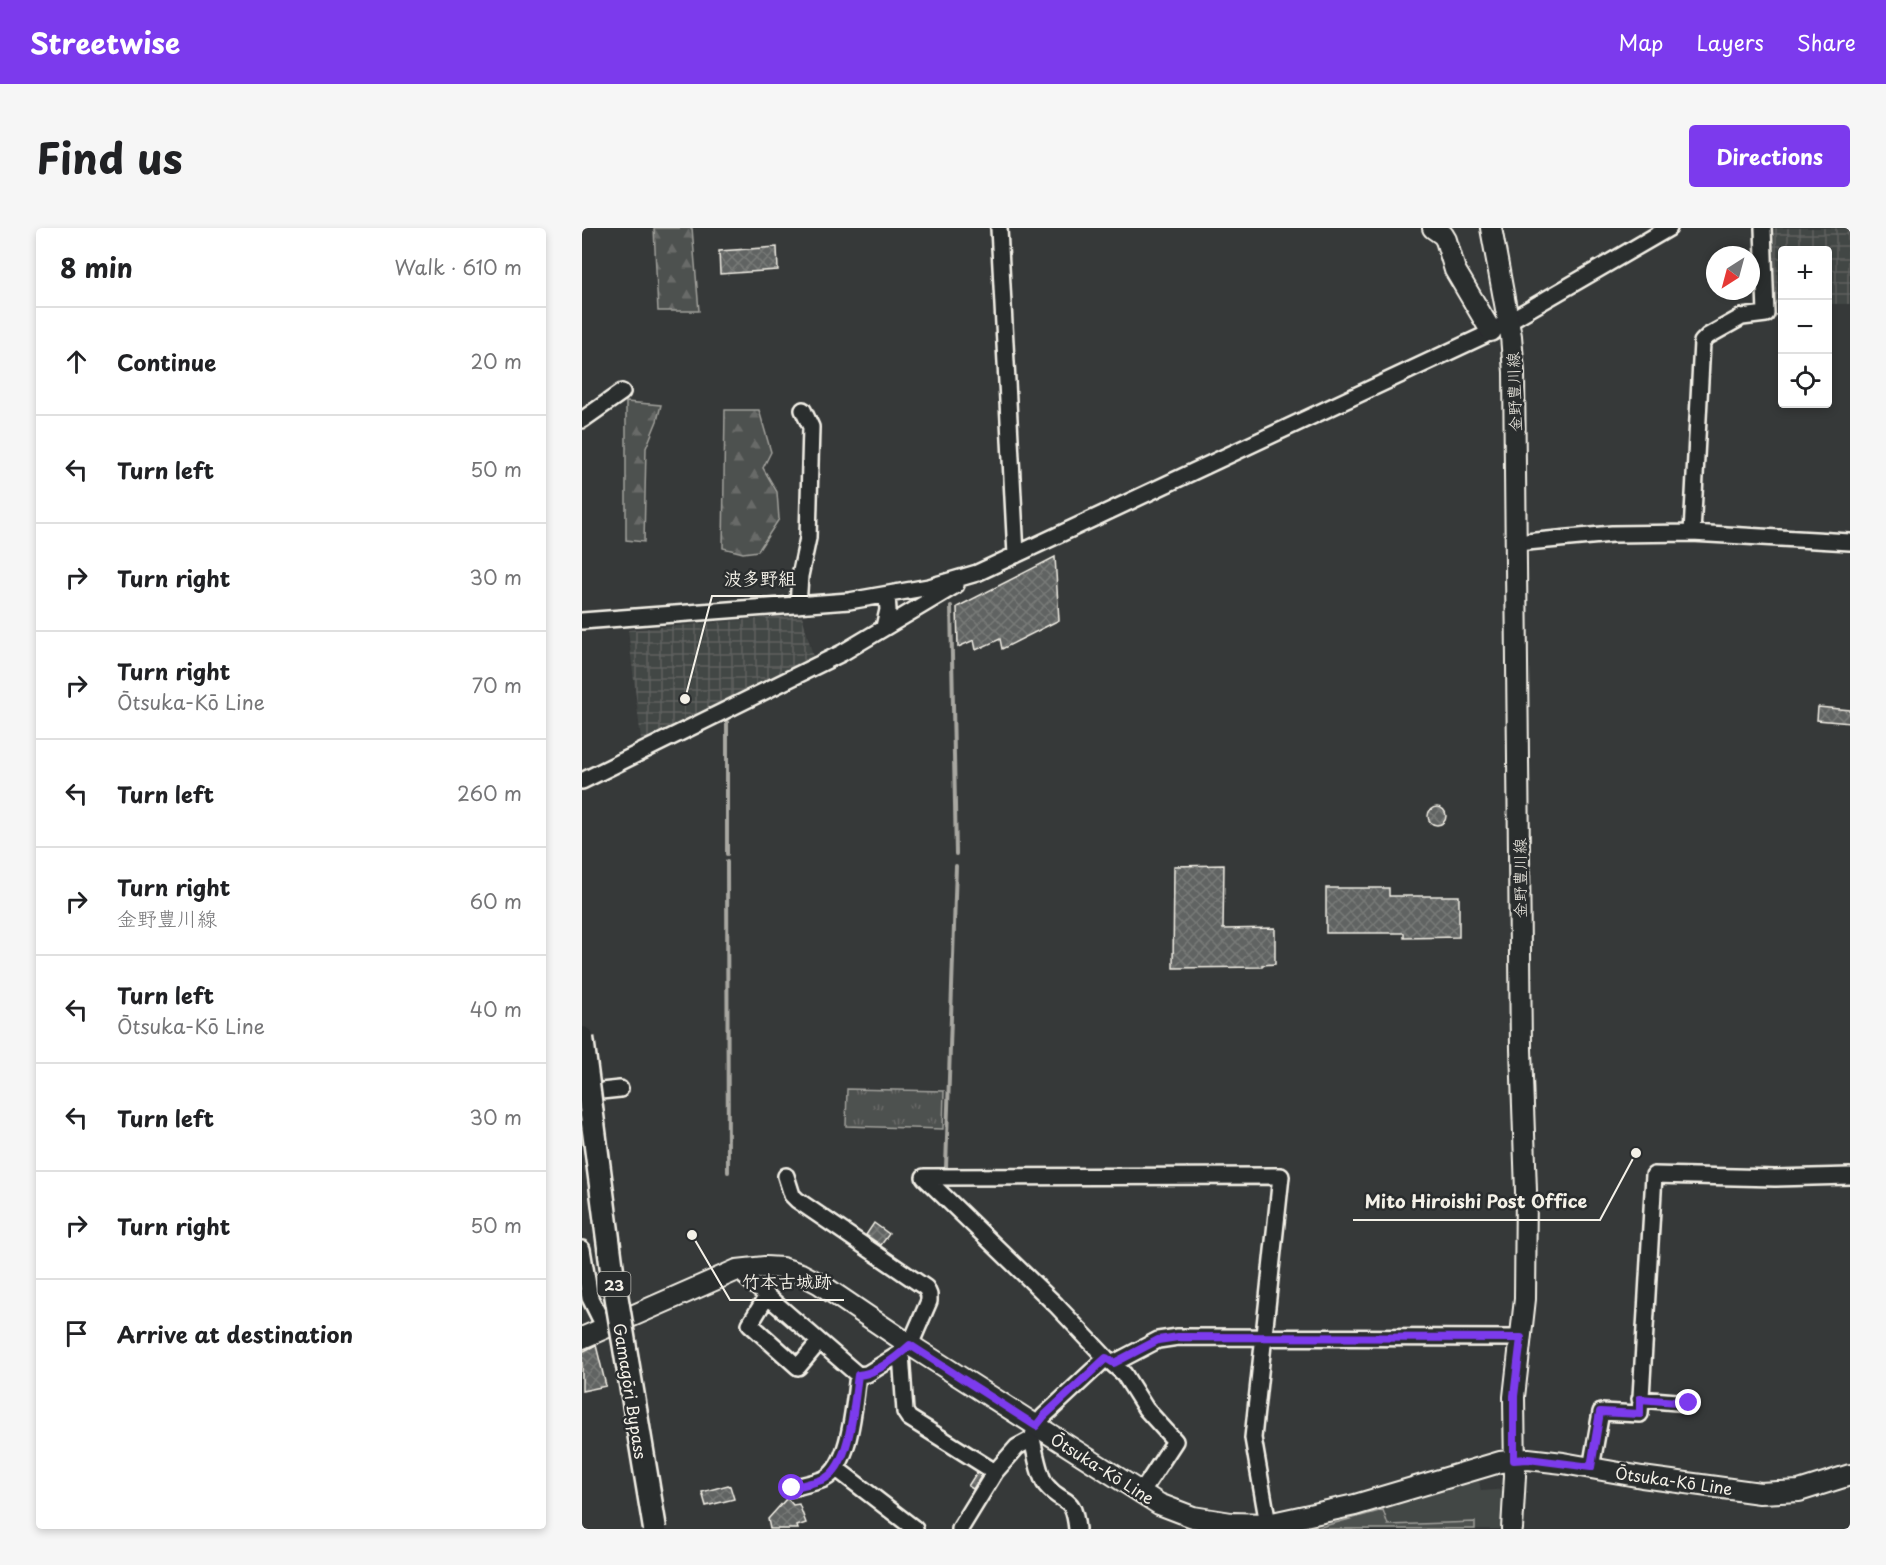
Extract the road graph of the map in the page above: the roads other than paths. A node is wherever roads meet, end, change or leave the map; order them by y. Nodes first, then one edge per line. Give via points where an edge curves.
1 (999, 228) edge
2 (1433, 228) edge
3 (1491, 228) edge
4 (1669, 228) edge
5 (1763, 228) edge
6 (1499, 327) junction
7 (622, 392) dead end
8 (802, 410) dead end
9 (582, 420) edge
10 (1692, 533) junction
11 (1850, 542) edge
12 (1516, 543) junction
13 (1016, 555) junction
14 (977, 573) junction
15 (887, 596) junction
16 (798, 605) junction
17 (582, 621) edge
18 (884, 627) junction
19 (582, 782) edge
20 (582, 1038) edge
21 (620, 1089) dead end
22 (582, 1095) edge
23 (786, 1176) dead end
24 (1850, 1176) edge
25 (582, 1249) edge
26 (737, 1270) junction
27 (767, 1296) junction
28 (605, 1328) junction
29 (582, 1338) edge
30 (1263, 1338) junction
31 (1521, 1338) junction
32 (819, 1342) junction
33 (905, 1349) junction
34 (1110, 1360) junction
35 (858, 1375) junction
36 (1640, 1399) junction
37 (1689, 1403) dead end
38 (1034, 1432) junction
39 (1514, 1460) junction
40 (1591, 1467) junction
41 (837, 1469) junction
42 (995, 1472) junction
43 (1850, 1475) edge
44 (792, 1488) dead end
45 (1141, 1493) junction
46 (1268, 1524) junction
47 (1210, 1525) edge
48 (648, 1529) edge
49 (655, 1529) edge
50 (915, 1529) edge
51 (960, 1529) edge
52 (1077, 1529) edge
53 (1512, 1529) edge

1 - 13 street
2 - 6 main road, 金野豊川線 via 1446,240 1455,270
3 - 6 main road, 金野豊川線
4 - 6 street
5 - 10 street via 1766,314 1742,317 1702,342
6 - 12 main road, 金野豊川線 via 1514,372
6 - 13 street
7 - 9 street
8 - 16 street via 811,427 808,538
10 - 11 street
10 - 12 street via 1612,534
12 - 31 main road, 金野豊川線 via 1526,1191
13 - 14 street
14 - 15 street
14 - 18 street
15 - 16 street
15 - 18 street
16 - 17 street
18 - 19 street via 842,653
20 - 49 highway, Gamagōri Bypass / 23, bridge via 612,1270
21 - 22 street
22 - 48 highway, 23 via 616,1343
23 - 33 street via 797,1200 926,1288 930,1301
24 - 36 street via 1654,1175
25 - 28 street via 590,1298
26 - 27 street
26 - 28 main road, Ōtsuka-Kō Line
26 - 33 main road, Ōtsuka-Kō Line via 782,1268 801,1274 820,1284
27 - 32 street
27 - 32 street via 750,1324 798,1367
28 - 29 main road, Ōtsuka-Kō Line
30 - 31 street
30 - 34 street via 1178,1337 1158,1340
30 - 34 street via 1281,1176 924,1177
30 - 46 street via 1253,1438
31 - 39 main road, 金野豊川線 via 1514,1396
32 - 35 street
33 - 35 street via 867,1374
33 - 38 main road, Ōtsuka-Kō Line
33 - 42 street via 904,1412
34 - 38 street via 1044,1416
34 - 45 street via 1174,1441
35 - 41 street via 848,1436
36 - 37 street
36 - 40 street via 1640,1414 1600,1412
38 - 42 street
38 - 45 main road, Ōtsuka-Kō Line
38 - 52 street via 1043,1480 1072,1505
39 - 40 main road, Ōtsuka-Kō Line
39 - 46 main road, Ōtsuka-Kō Line via 1355,1505
39 - 53 main road, 金野豊川線
40 - 43 main road, Ōtsuka-Kō Line via 1760,1493 1799,1491
41 - 44 street via 824,1479
41 - 50 street
42 - 51 street
45 - 47 main road, Ōtsuka-Kō Line
46 - 47 main road, Ōtsuka-Kō Line

